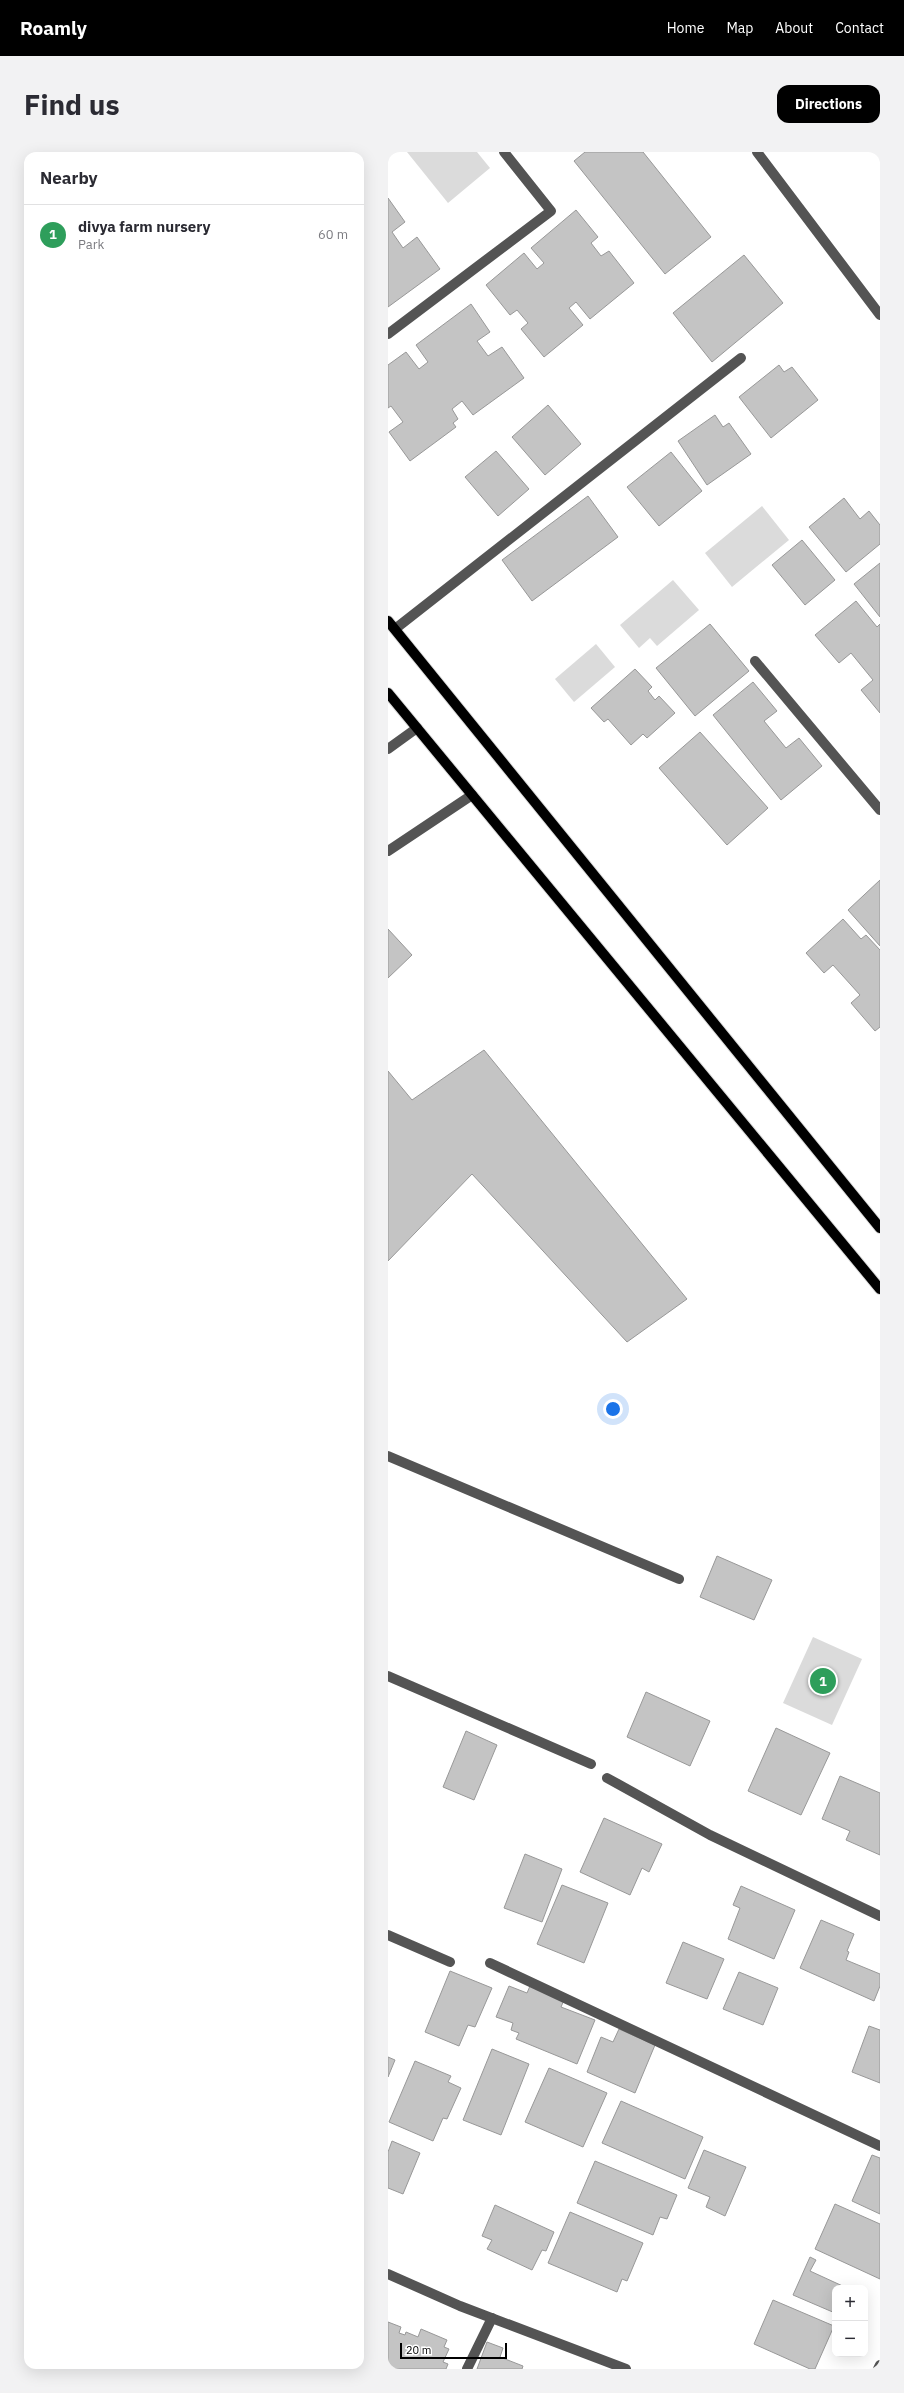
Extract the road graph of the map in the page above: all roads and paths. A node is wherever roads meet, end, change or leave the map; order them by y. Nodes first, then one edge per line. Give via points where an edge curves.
1 (504, 152) edge
2 (757, 152) edge
3 (880, 315) edge
4 (388, 334) edge
5 (741, 358) dead end
6 (391, 625) edge
7 (755, 661) dead end
8 (388, 694) edge
9 (417, 728) junction
10 (388, 749) edge
11 (472, 795) junction
12 (880, 810) edge
13 (388, 851) edge
14 (880, 1228) edge
15 (880, 1289) edge
16 (388, 1456) edge
17 (680, 1579) dead end
18 (388, 1676) edge
19 (591, 1764) dead end
20 (607, 1778) dead end
21 (880, 1916) edge
22 (388, 1935) edge
23 (450, 1962) dead end
24 (490, 1963) dead end
25 (880, 2146) edge
26 (388, 2274) edge
27 (492, 2318) junction
28 (880, 2365) edge
29 (467, 2369) edge
30 (626, 2369) edge
31 (878, 2369) edge

1 - 4 street via 551,211
2 - 3 street
5 - 6 street
6 - 14 main road
7 - 12 street
8 - 9 main road
9 - 10 street
9 - 11 main road
11 - 13 street
11 - 15 main road
16 - 17 street
18 - 19 street
20 - 21 street via 710,1835
22 - 23 street
24 - 25 street
26 - 27 street
27 - 29 street
27 - 30 street
28 - 31 street

